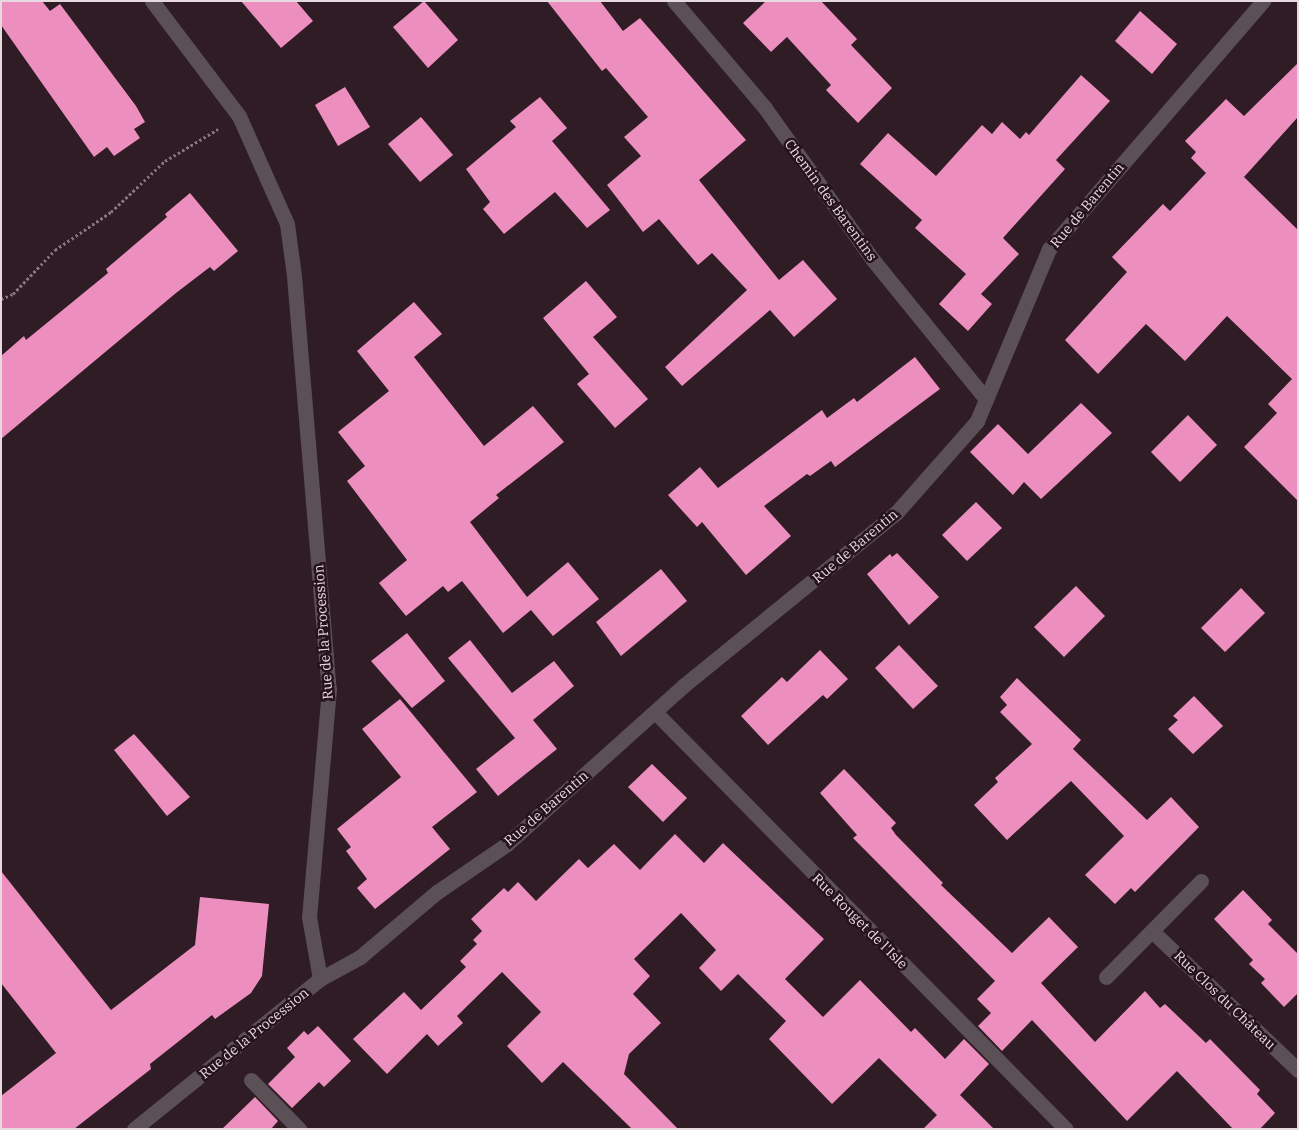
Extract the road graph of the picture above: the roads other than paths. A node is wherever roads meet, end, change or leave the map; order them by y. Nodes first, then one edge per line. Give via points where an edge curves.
1 (152, 1) edge
2 (674, 1) edge
3 (1263, 1) edge
4 (986, 399) junction
5 (655, 712) junction
6 (1201, 881) dead end
7 (1152, 930) junction
8 (1106, 977) dead end
9 (320, 979) junction
10 (1298, 1070) edge
11 (251, 1080) dead end
12 (134, 1129) edge
13 (298, 1129) edge
14 (1066, 1129) edge

1 - 9 street, Rue de la Procession via 238,116 287,224 329,689 309,917
2 - 4 street, Chemin des Barentins via 765,108 873,260
3 - 4 street, Rue de Barentin via 1049,249
4 - 5 street, Rue de Barentin via 977,421 896,513
5 - 9 street, Rue de Barentin via 507,844 437,892 360,957
5 - 14 street, Rue Rouget de l'Isle
6 - 7 street
7 - 8 street
7 - 10 street, Rue Clos du Château
9 - 12 street, Rue de la Procession
11 - 13 street

